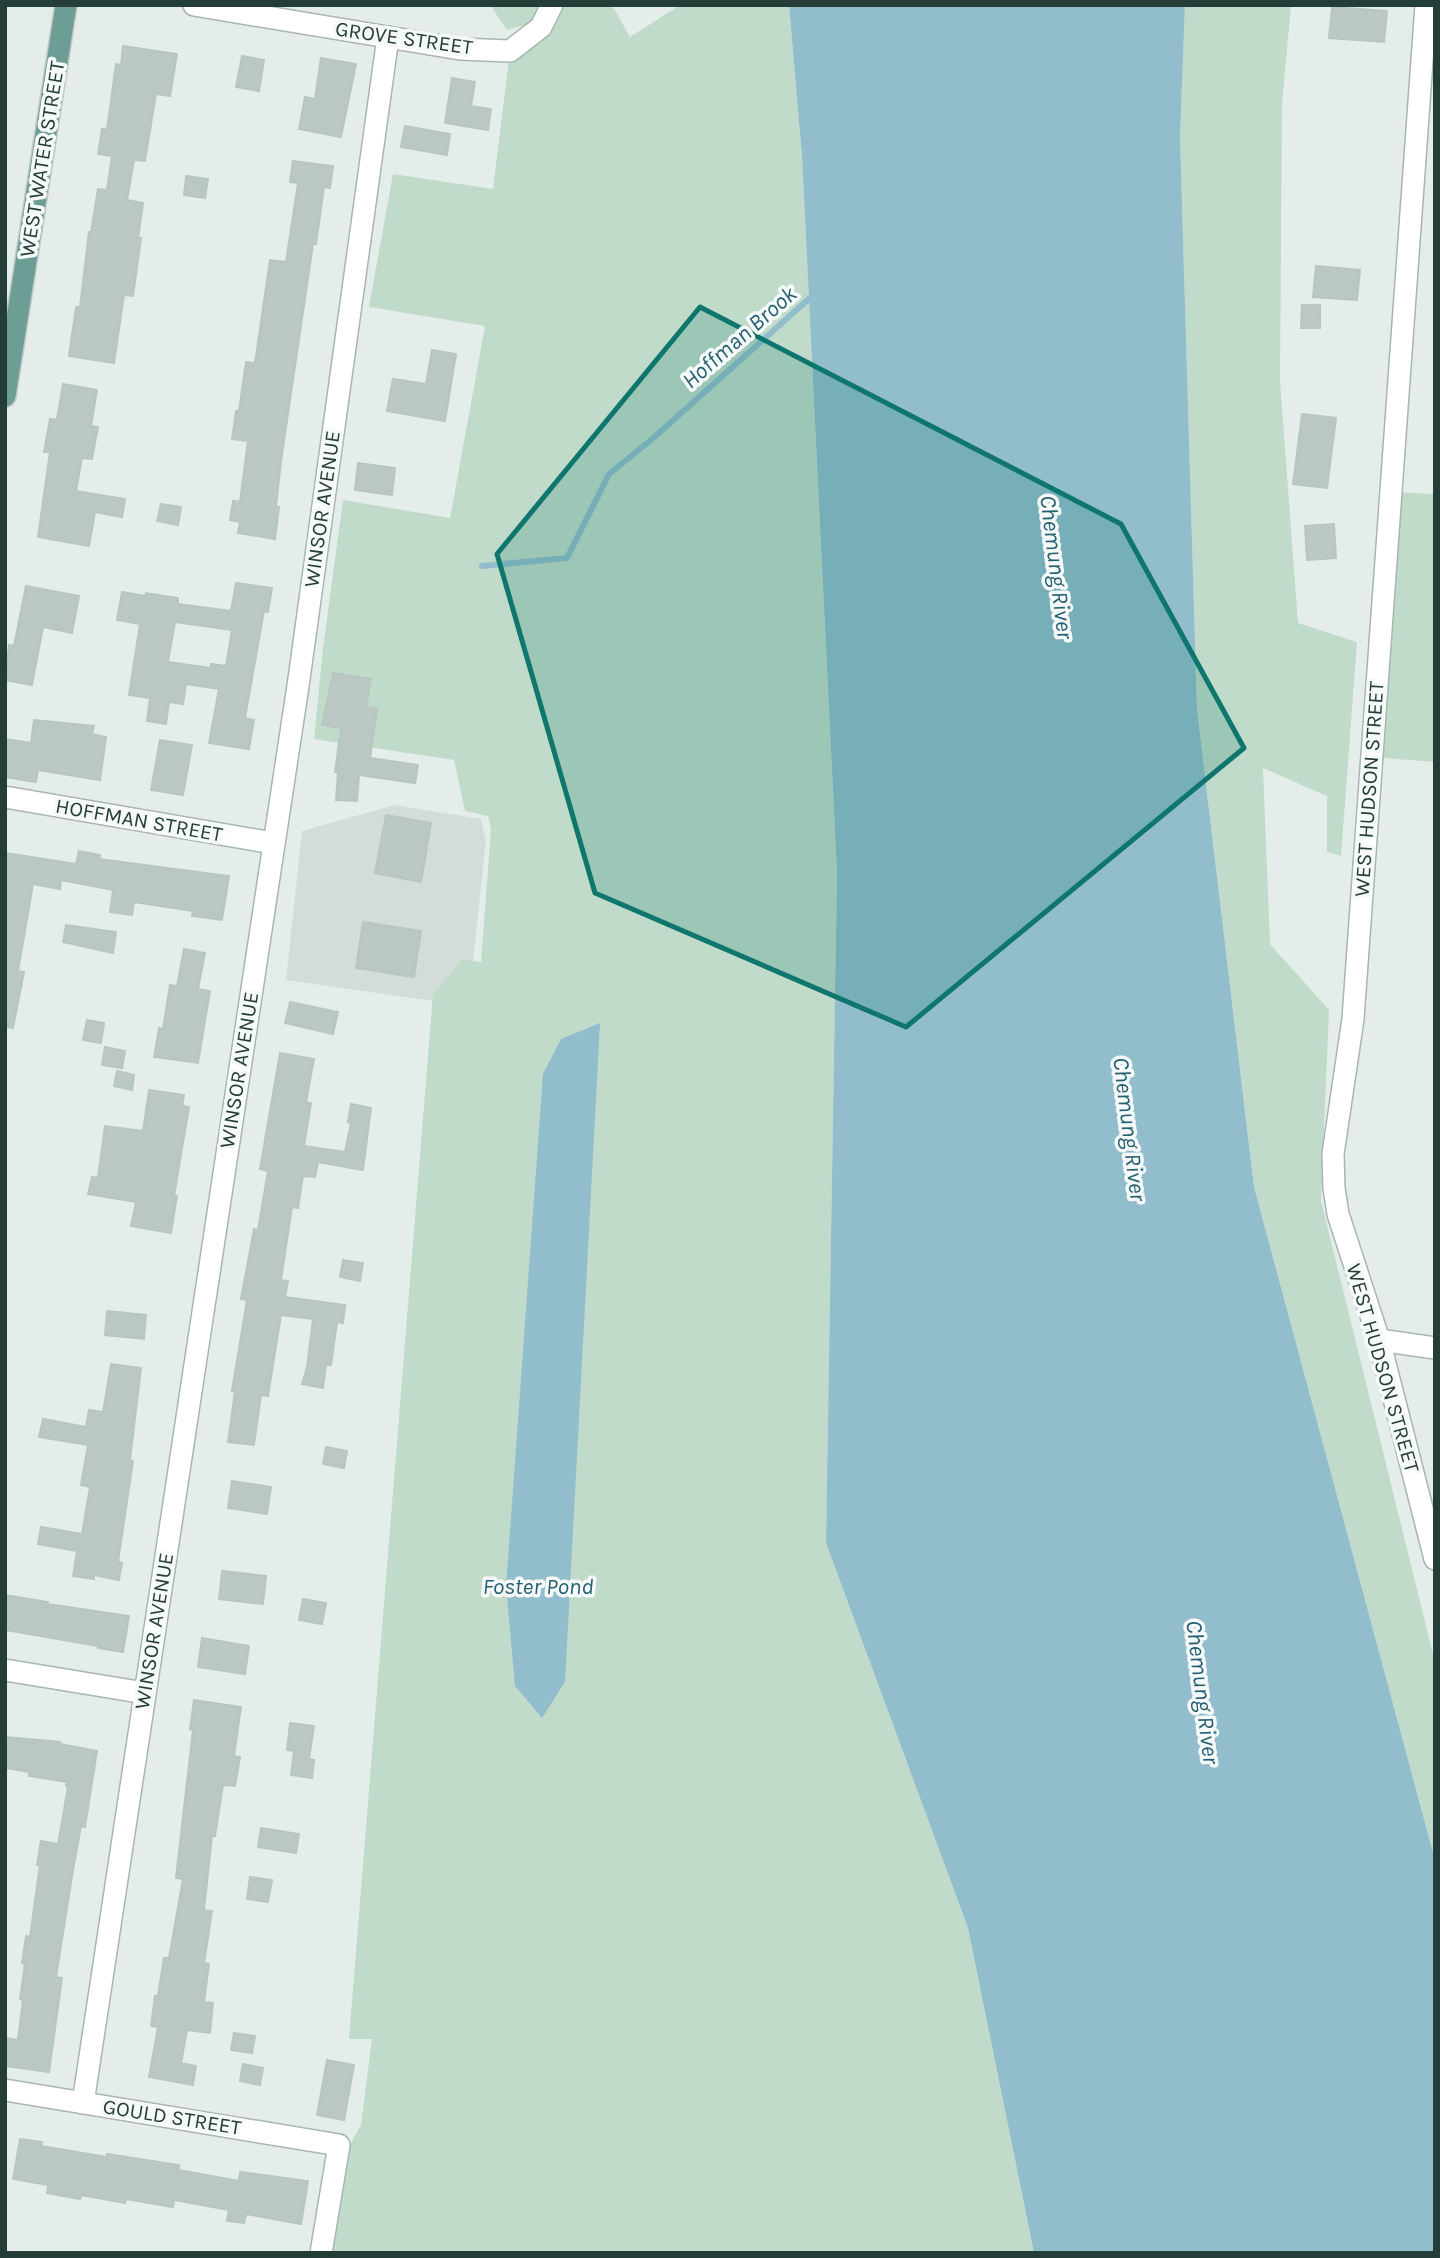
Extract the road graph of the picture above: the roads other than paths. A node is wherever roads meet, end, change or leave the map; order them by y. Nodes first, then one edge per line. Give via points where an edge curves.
1 (66, 5) edge
2 (194, 5) edge
3 (552, 5) edge
4 (1426, 5) edge
5 (1430, 30) edge
6 (388, 37) junction
7 (5, 396) edge
8 (5, 797) edge
9 (273, 843) junction
10 (1379, 1340) junction
11 (1435, 1348) edge
12 (1435, 1559) edge
13 (5, 1670) edge
14 (145, 1693) junction
15 (5, 2090) edge
16 (83, 2103) junction
17 (321, 2253) edge

1 - 7 main road, WEST WATER STREET
2 - 6 street, GROVE STREET
3 - 6 street, GROVE STREET via 541,27 510,51 460,49
4 - 5 street, WEST HUDSON STREET
5 - 10 street, WEST HUDSON STREET via 1353,1019 1334,1154 1338,1214
6 - 9 street, WINSOR AVENUE
8 - 9 street, HOFFMAN STREET
9 - 14 street, WINSOR AVENUE
10 - 11 street
10 - 12 street, WEST HUDSON STREET
13 - 14 street
14 - 16 street, WINSOR AVENUE
15 - 16 street, GOULD STREET
16 - 17 street, GOULD STREET via 338,2145

